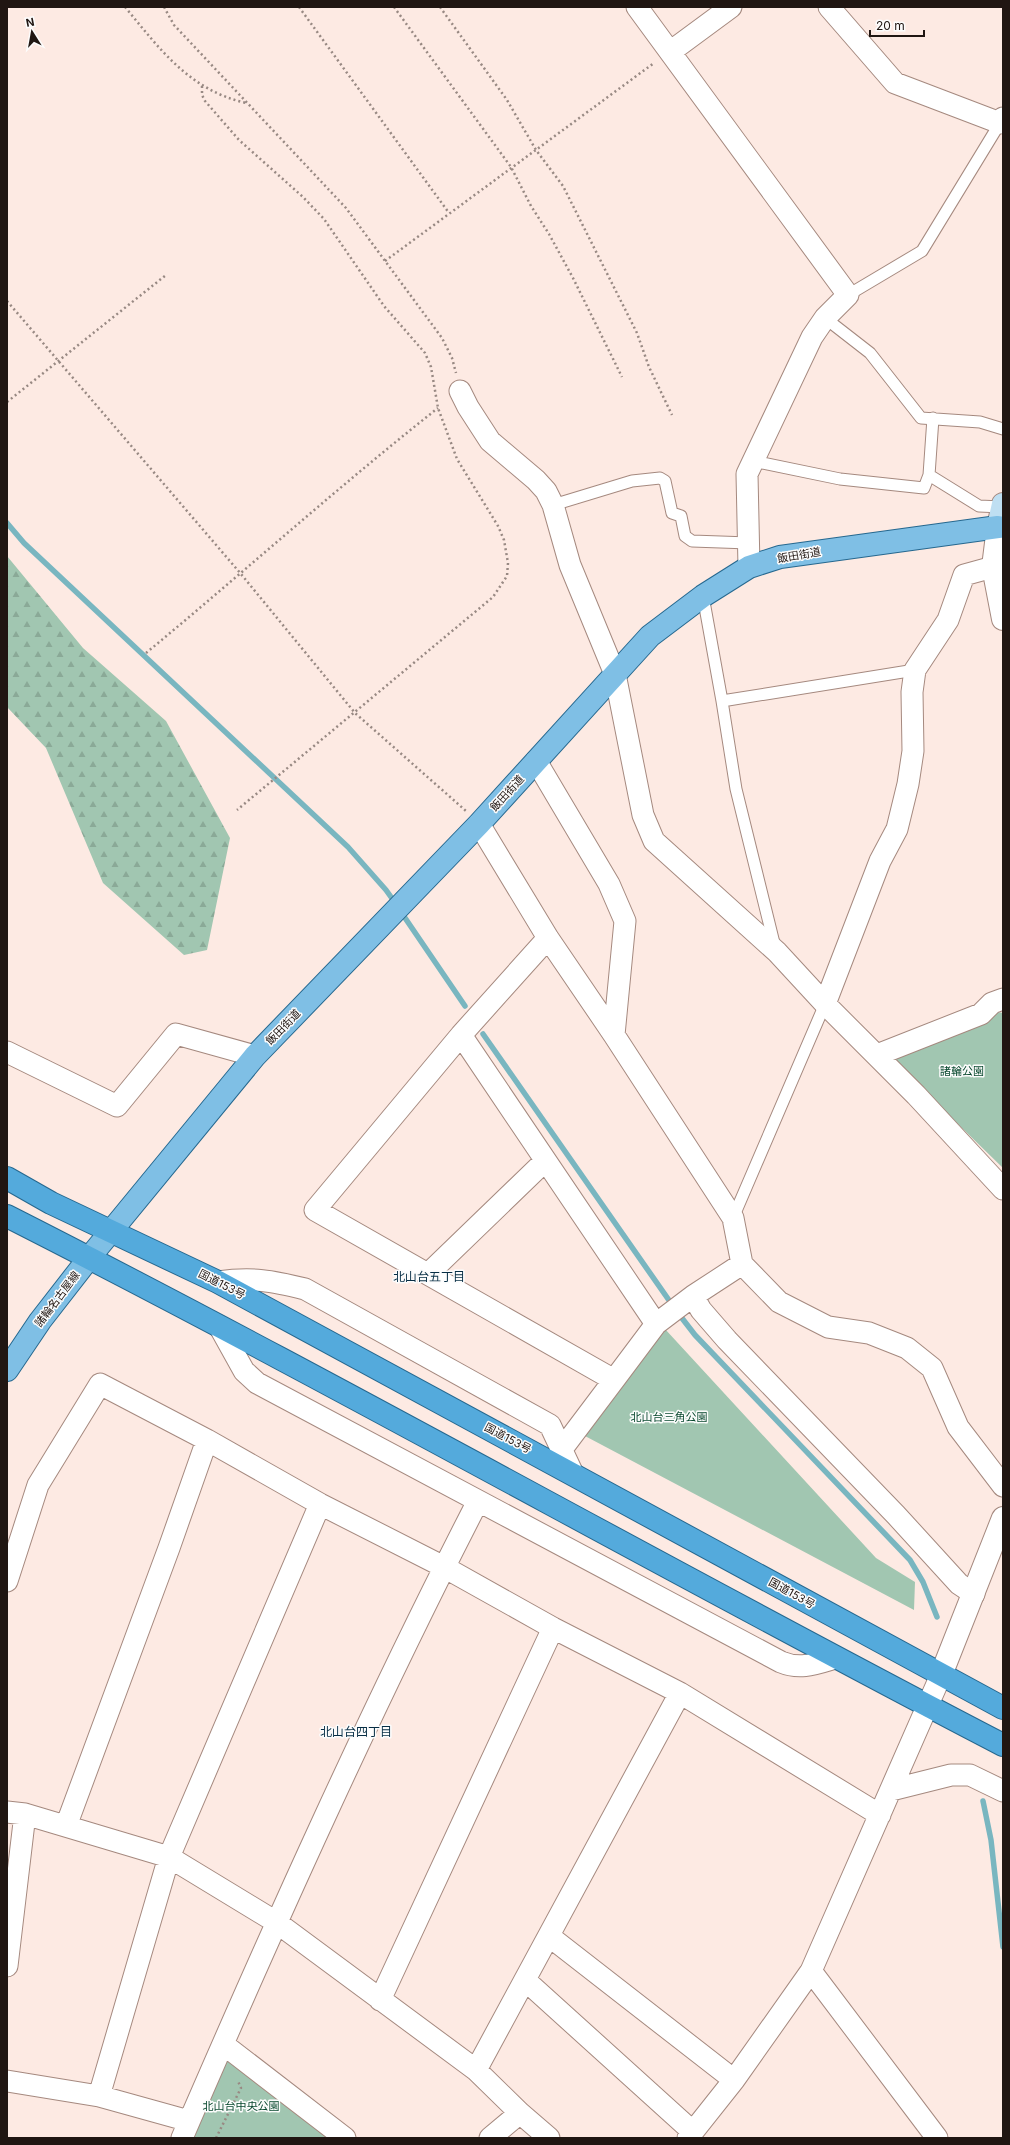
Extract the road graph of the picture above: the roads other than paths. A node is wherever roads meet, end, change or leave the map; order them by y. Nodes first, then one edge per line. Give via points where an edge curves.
1 (637, 7) edge
2 (731, 7) edge
3 (829, 7) edge
4 (670, 52) junction
5 (1001, 120) edge
6 (848, 295) junction
7 (825, 318) junction
8 (460, 390) road end
9 (933, 418) junction
10 (1003, 429) edge
11 (753, 461) junction
12 (929, 474) junction
13 (553, 505) junction
14 (1002, 516) edge
15 (748, 543) junction
16 (749, 567) junction
17 (993, 567) junction
18 (703, 596) junction
19 (1003, 619) edge
20 (915, 670) junction
21 (615, 674) junction
22 (722, 701) junction
23 (536, 760) junction
24 (480, 824) junction
25 (548, 938) junction
26 (777, 952) junction
27 (1003, 999) edge
28 (825, 1004) junction
29 (461, 1035) junction
30 (614, 1035) junction
31 (7, 1052) edge
32 (877, 1055) junction
33 (255, 1056) junction
34 (545, 1160) junction
35 (7, 1178) edge
36 (1003, 1189) edge
37 (7, 1216) edge
38 (733, 1218) junction
39 (112, 1231) junction
40 (89, 1258) junction
41 (742, 1264) junction
42 (428, 1274) junction
43 (218, 1282) junction
44 (689, 1299) junction
45 (661, 1320) junction
46 (220, 1326) junction
47 (7, 1370) edge
48 (614, 1380) junction
49 (207, 1440) junction
50 (562, 1449) junction
51 (574, 1474) junction
52 (1003, 1486) edge
53 (478, 1501) junction
54 (320, 1504) junction
55 (1003, 1518) edge
56 (444, 1567) junction
57 (7, 1581) edge
58 (974, 1594) junction
59 (553, 1628) junction
60 (834, 1658) junction
61 (940, 1675) junction
62 (680, 1693) junction
63 (927, 1706) junction
64 (1003, 1708) edge
65 (1003, 1745) edge
66 (891, 1790) junction
67 (1003, 1791) edge
68 (16, 1813) edge
69 (880, 1815) junction
70 (66, 1826) junction
71 (169, 1857) junction
72 (276, 1922) junction
73 (548, 1936) junction
74 (7, 1966) edge
75 (811, 1971) junction
76 (525, 1980) junction
77 (380, 2000) junction
78 (223, 2044) junction
79 (476, 2070) junction
80 (734, 2080) junction
81 (7, 2081) edge
82 (99, 2096) junction
83 (520, 2113) junction
84 (185, 2129) edge
85 (691, 2135) edge
86 (929, 2135) edge
87 (345, 2138) edge
88 (490, 2138) edge
89 (549, 2138) edge

1 - 4 street
2 - 4 street
3 - 5 street via 895,83
4 - 6 street
5 - 6 lane via 922,251
6 - 7 street
7 - 9 lane via 870,354 920,418
7 - 11 street via 812,337
8 - 13 street via 468,408 490,441 536,480 546,491
9 - 10 lane via 980,422
9 - 12 lane
11 - 12 lane via 840,480 882,485 924,488
11 - 15 street via 747,474
12 - 14 lane via 978,506
13 - 15 lane via 632,481 660,478 665,481 672,512 681,516 685,536 692,541
13 - 21 street via 570,565
14 - 16 main road, 飯田街道 via 780,556
14 - 17 street
15 - 16 street
16 - 18 main road, 飯田街道
17 - 19 street
17 - 20 street via 964,575 948,620
18 - 21 main road, 飯田街道 via 650,636
18 - 22 lane
20 - 22 lane
20 - 28 street via 912,692 913,751 897,829 880,861
21 - 23 main road, 飯田街道
21 - 26 street via 642,815 654,841
22 - 26 lane via 736,789
23 - 24 main road, 飯田街道
23 - 30 street via 609,884 625,921
24 - 25 street
24 - 33 main road, 飯田街道
25 - 29 street
25 - 30 street
26 - 28 street
27 - 32 street via 992,1004 981,1014
28 - 32 street
28 - 38 lane
29 - 34 street
29 - 42 street via 315,1210
30 - 38 street
31 - 33 street via 116,1106 176,1034
32 - 36 street
33 - 39 main road, 飯田街道
34 - 42 street
34 - 45 street
35 - 39 highway, 国道153号 via 52,1203
37 - 40 highway
38 - 41 street
39 - 40 main road, 諸輪名古屋線
39 - 43 highway, 国道153号
40 - 46 highway
40 - 47 main road, 諸輪名古屋線 via 40,1321
41 - 44 street
41 - 52 street via 779,1302 828,1327 870,1332 907,1348 932,1368 958,1427
42 - 48 street
43 - 50 street via 244,1278 305,1289 550,1425
43 - 51 highway, 国道153号
44 - 45 street
44 - 58 street via 959,1584
45 - 48 street
46 - 53 street via 244,1371 257,1383
46 - 60 highway
48 - 50 street
49 - 54 street
49 - 57 street via 100,1384 38,1485
49 - 70 street
50 - 51 street
51 - 61 highway, 国道153号
53 - 56 street
53 - 60 street via 781,1662 805,1667
54 - 56 street
54 - 71 street
55 - 58 street
56 - 59 street
56 - 72 street
58 - 61 street
59 - 62 street
59 - 77 street
60 - 63 highway
61 - 63 street
61 - 64 highway, 国道153号
62 - 69 street
62 - 73 street
63 - 65 highway
63 - 66 street
66 - 67 street via 951,1774 970,1775
66 - 69 street
68 - 70 street
68 - 74 street
69 - 75 street
70 - 71 street
71 - 72 street
71 - 82 street
72 - 77 street
72 - 78 street
73 - 76 street
73 - 80 street
75 - 80 street
75 - 86 street
76 - 79 street
76 - 85 street
77 - 79 street
78 - 84 street
78 - 87 street
79 - 83 street
80 - 85 street
81 - 82 street
82 - 84 street
83 - 88 street
83 - 89 street

